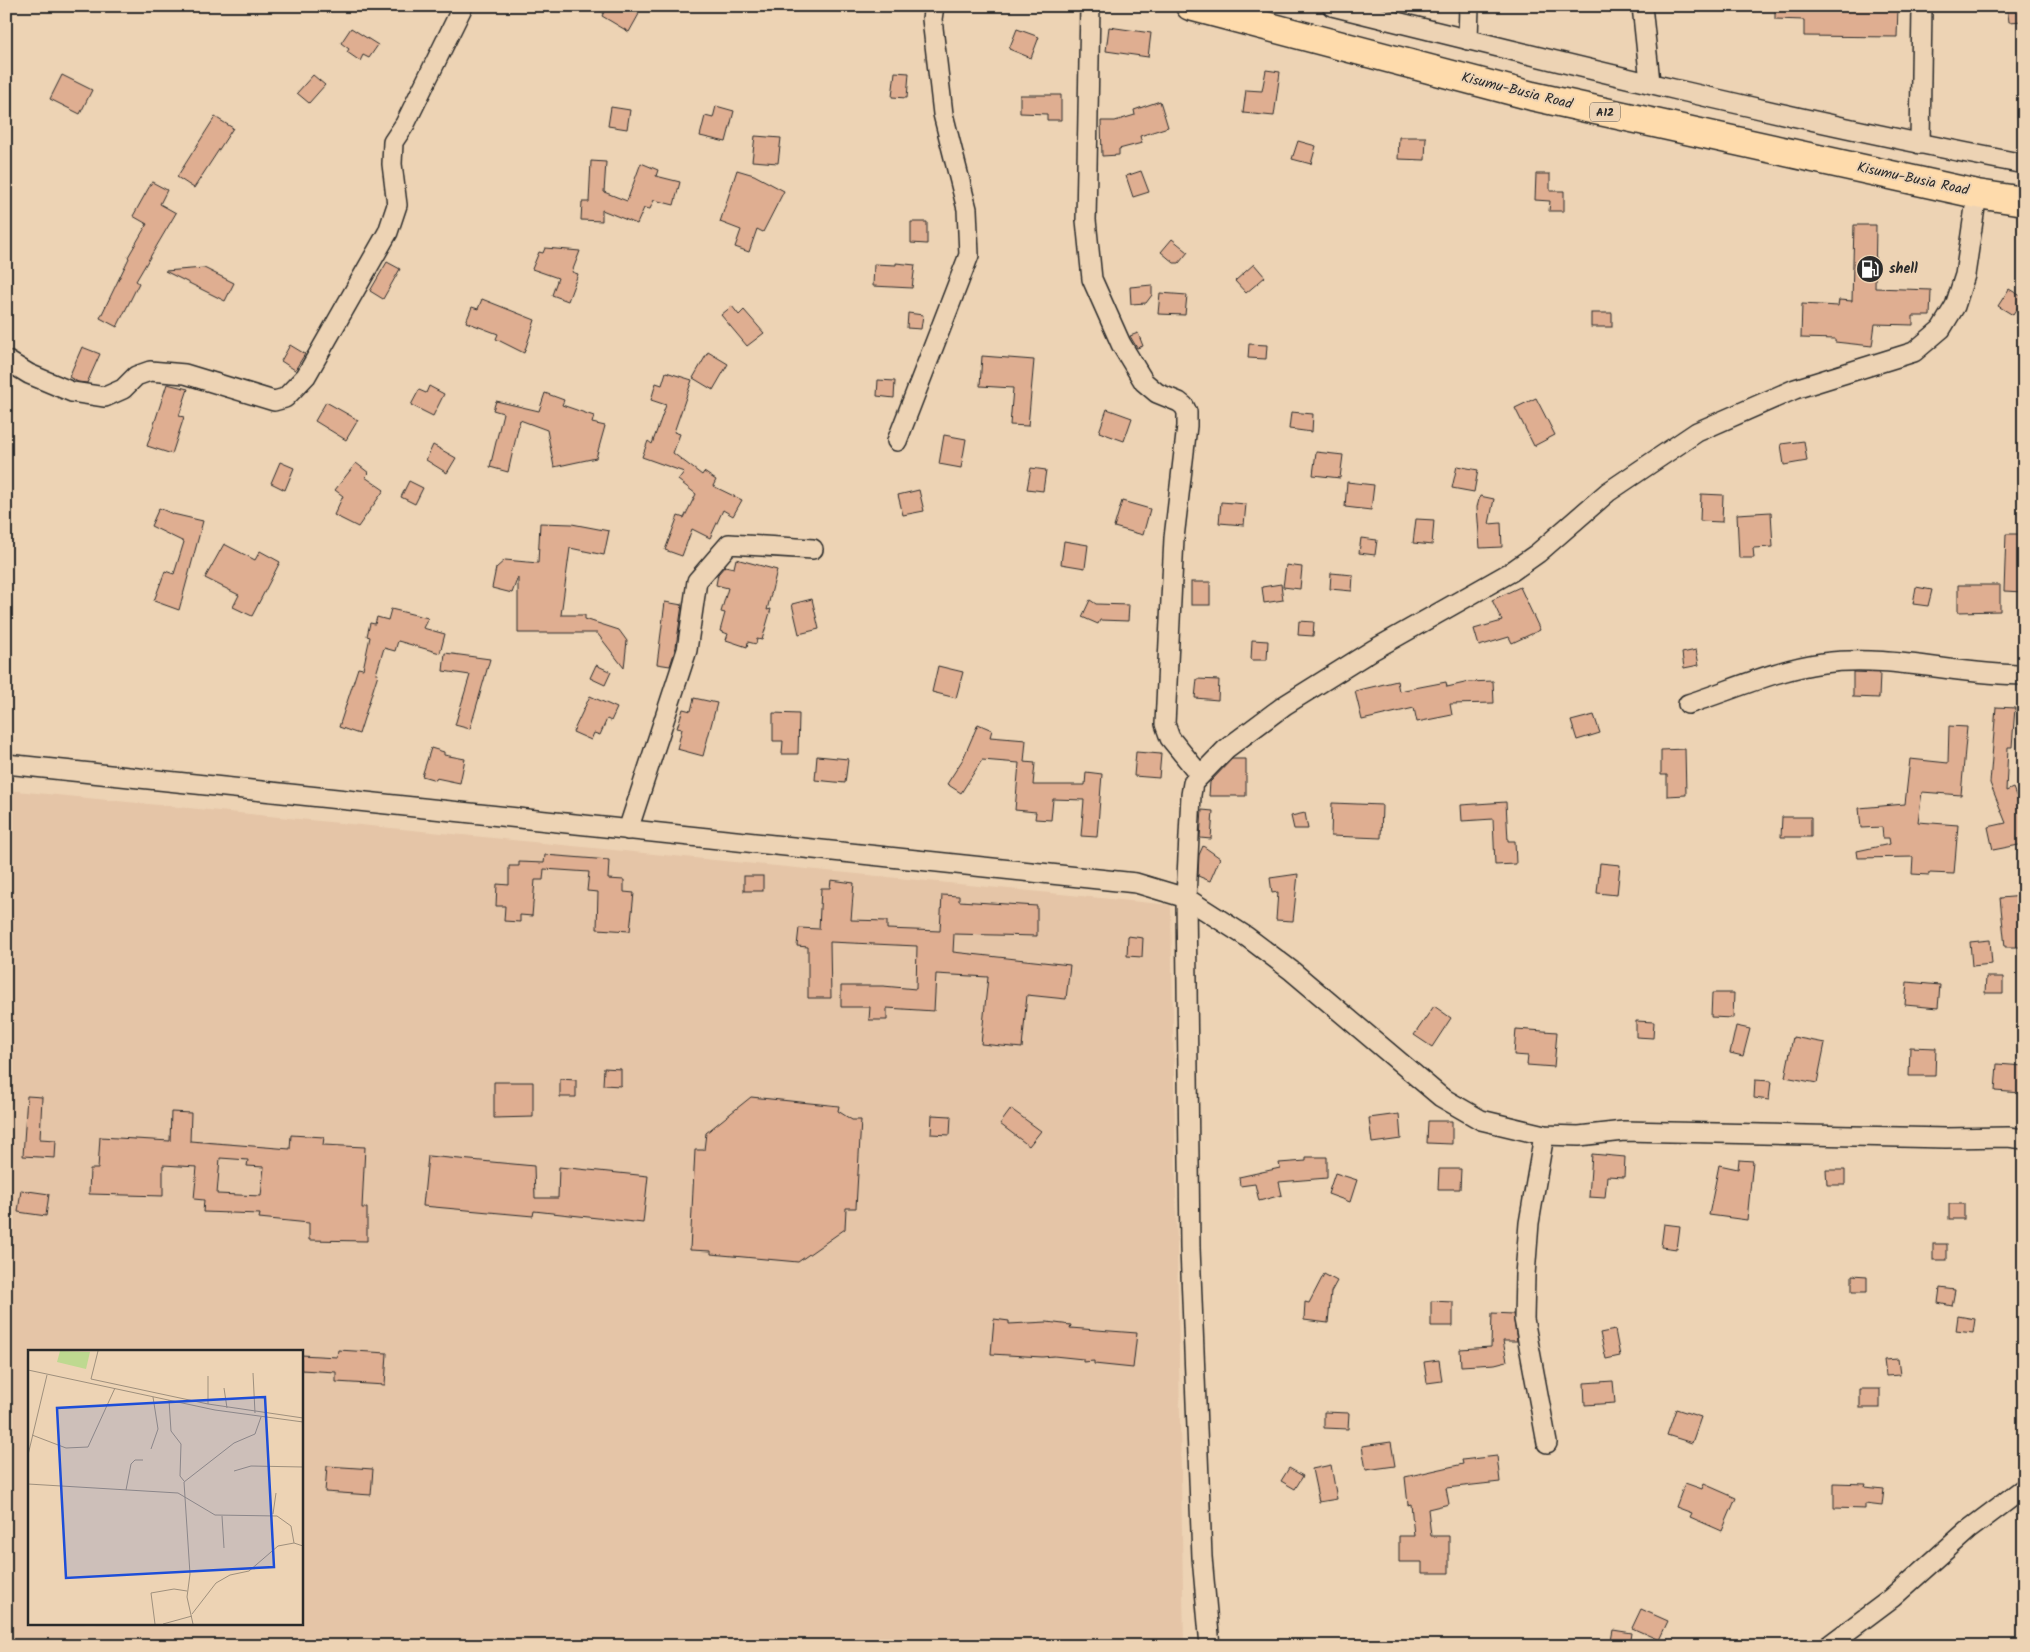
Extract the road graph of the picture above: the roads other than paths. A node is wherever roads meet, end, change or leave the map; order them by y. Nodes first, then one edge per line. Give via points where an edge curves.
1 (463, 6) edge
2 (934, 6) edge
3 (1090, 6) edge
4 (1190, 6) edge
5 (1332, 6) edge
6 (1470, 6) edge
7 (1642, 6) edge
8 (1922, 6) edge
9 (1468, 40) junction
10 (1650, 82) junction
11 (1920, 144) junction
12 (2024, 164) edge
13 (1978, 194) junction
14 (2024, 201) edge
15 (6, 360) edge
16 (897, 441) dead end
17 (813, 549) dead end
18 (2024, 675) edge
19 (1688, 704) dead end
20 (6, 764) edge
21 (1200, 775) junction
22 (628, 830) junction
23 (1186, 898) junction
24 (1544, 1135) junction
25 (2024, 1139) edge
26 (1547, 1443) dead end
27 (2024, 1488) edge
28 (1210, 1646) edge
29 (1828, 1646) edge

1 - 15 street via 394,142 392,164 397,205 388,232 306,376 285,398 274,401 185,374 150,371 136,376 123,389 105,397 72,392 29,374
2 - 16 street via 932,19 943,114 967,210 969,255
3 - 21 street via 1086,220 1092,279 1121,344 1144,382 1157,393 1179,402 1187,412 1174,538 1165,724 1170,738
4 - 13 highway, Kisumu-Busia Road / A12 via 1532,96
5 - 9 street
6 - 9 street
7 - 10 street
8 - 11 street
9 - 10 street
10 - 11 street
11 - 12 street
13 - 14 highway, Kisumu-Busia Road / A12
13 - 21 street via 1965,275 1955,306 1941,329 1914,352 1795,389 1697,432 1608,492 1538,554 1373,650 1285,706 1226,748
17 - 22 street via 729,544 697,581 686,650
18 - 19 street via 1915,664 1823,663 1788,670
20 - 22 street
21 - 23 street via 1193,784 1191,795
22 - 23 street via 1136,883
23 - 24 street via 1292,971 1441,1097 1481,1120
23 - 28 street via 1190,1248 1202,1557
24 - 25 street via 1579,1136 1624,1131
24 - 26 street via 1529,1223 1524,1319
27 - 29 street via 1968,1530 1892,1598

